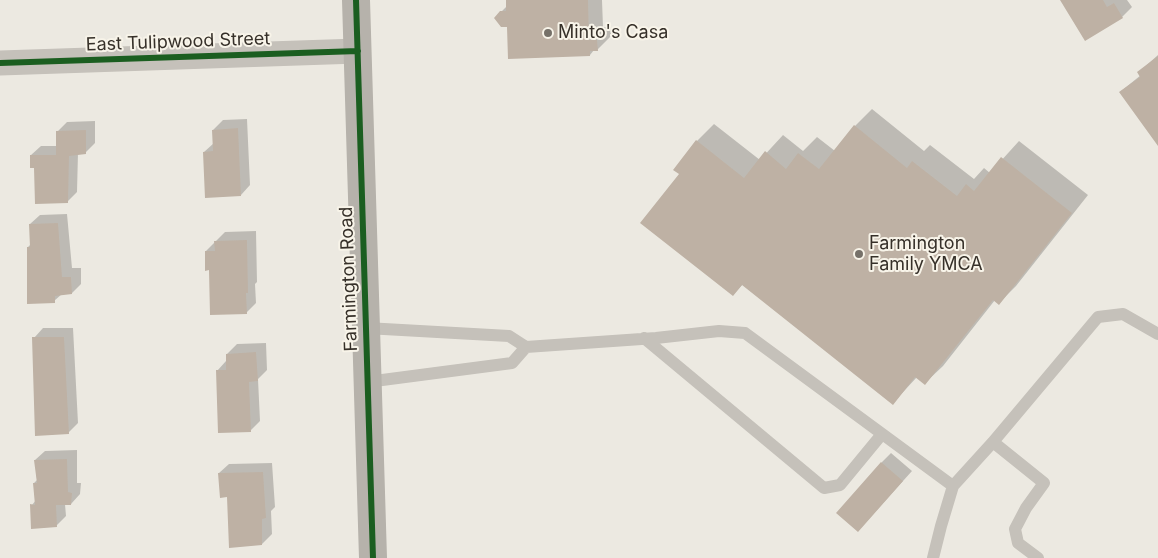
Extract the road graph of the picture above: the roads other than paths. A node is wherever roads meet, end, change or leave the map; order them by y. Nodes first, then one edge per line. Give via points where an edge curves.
1 (356, 0) edge
2 (358, 51) junction
3 (0, 63) edge
4 (366, 328) junction
5 (1158, 334) edge
6 (644, 338) junction
7 (526, 347) junction
8 (367, 382) junction
9 (882, 434) junction
10 (993, 442) junction
11 (953, 486) junction
12 (373, 558) edge
13 (933, 558) edge
14 (1038, 558) edge

1 - 2 street, Farmington Road
2 - 3 street, East Tulipwood Street
2 - 4 street, Farmington Road
4 - 7 lane via 509,336
4 - 8 street, Farmington Road
5 - 10 lane via 1122,314 1098,317
6 - 7 lane
6 - 9 lane via 719,331 745,333
6 - 9 lane via 824,488 840,485
7 - 8 lane via 512,362
8 - 12 street, Farmington Road
9 - 11 lane
10 - 11 lane
10 - 14 lane via 1044,483 1015,529 1018,543
11 - 13 lane

